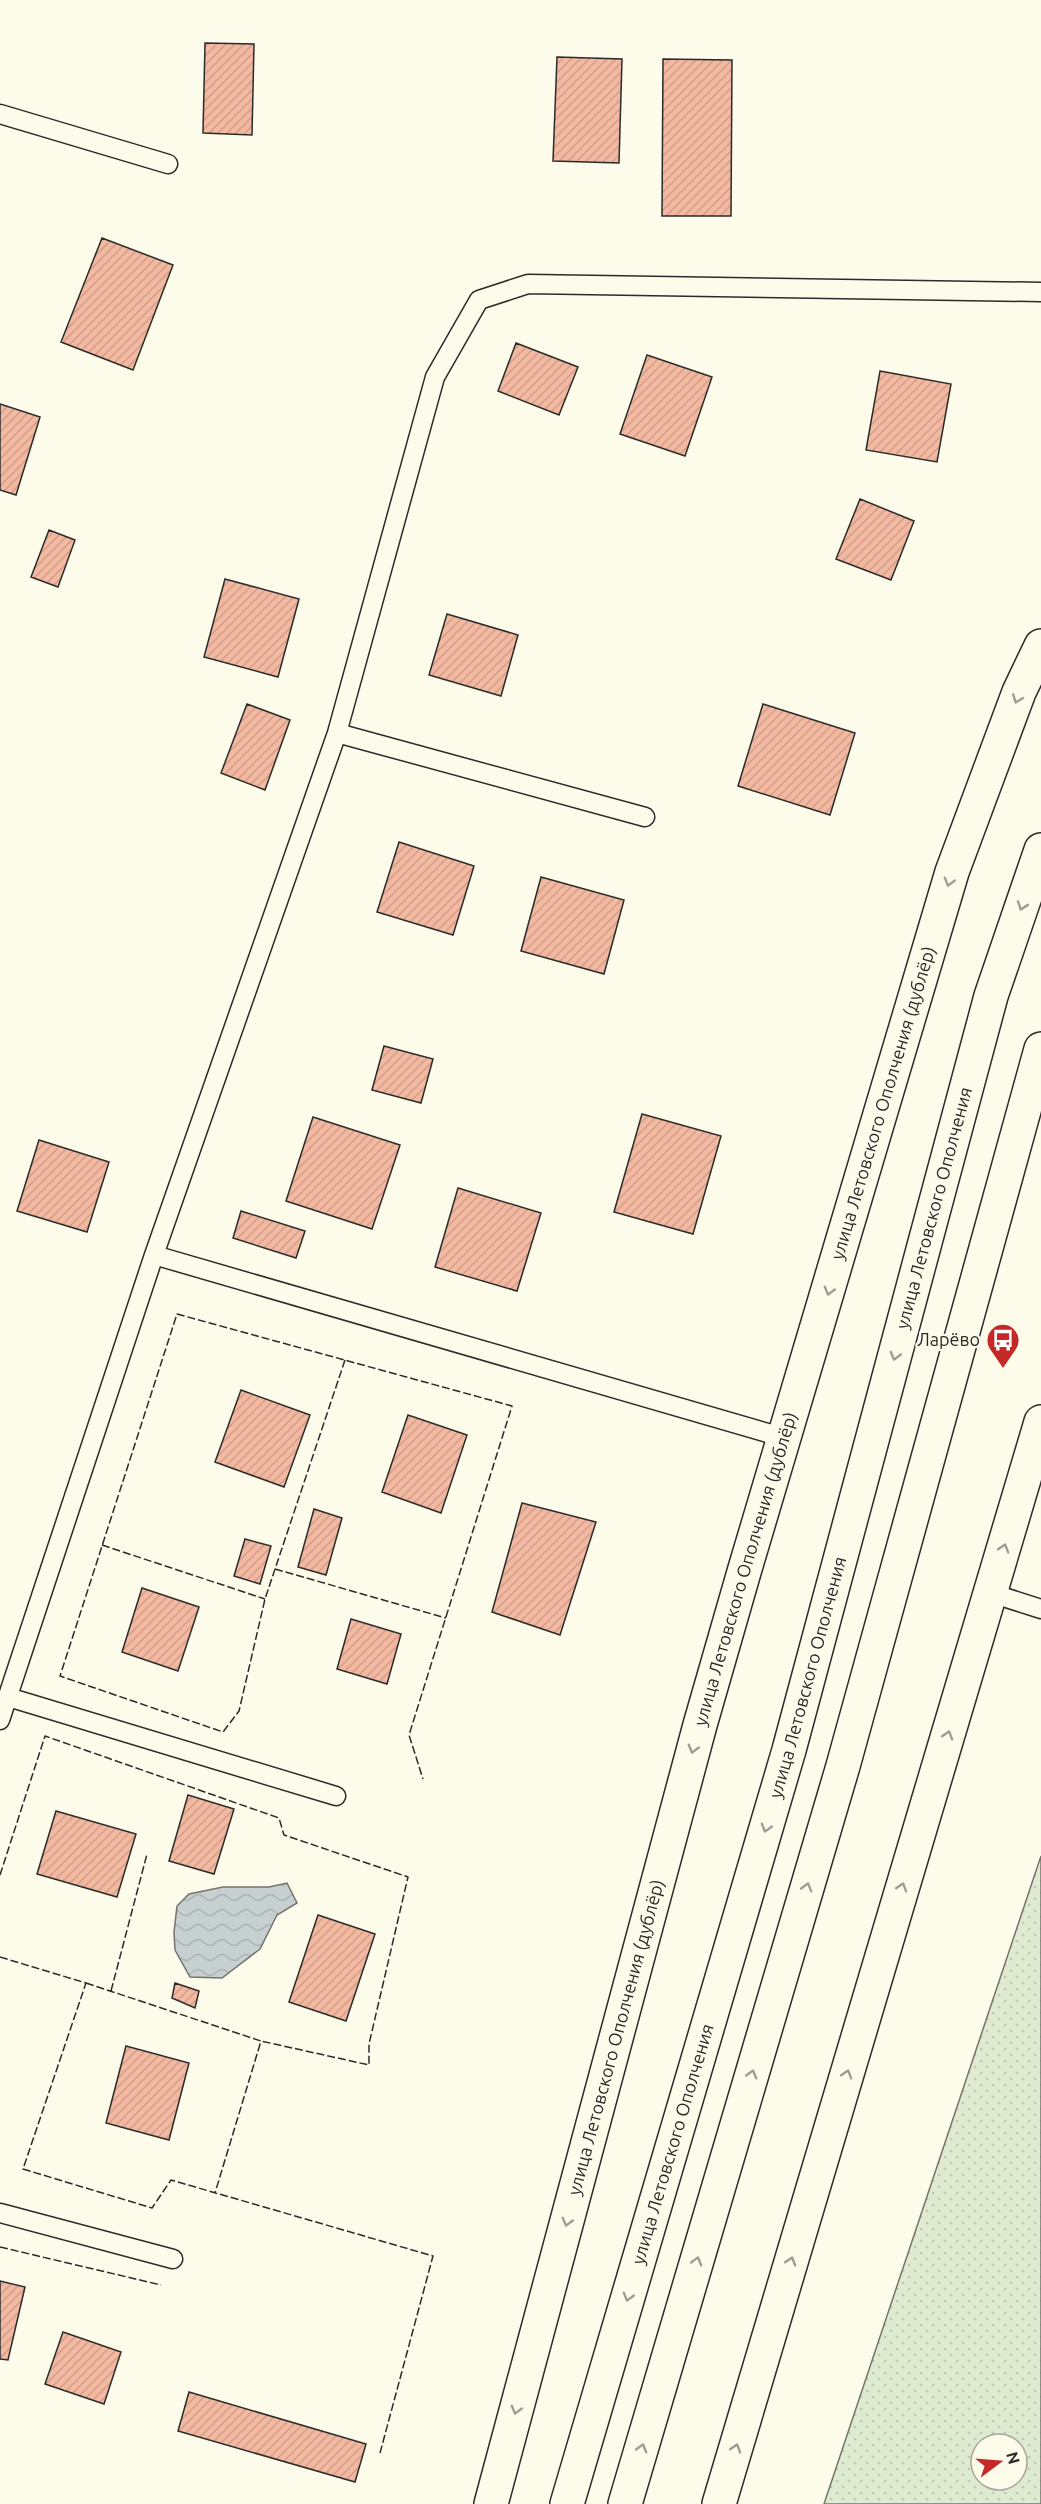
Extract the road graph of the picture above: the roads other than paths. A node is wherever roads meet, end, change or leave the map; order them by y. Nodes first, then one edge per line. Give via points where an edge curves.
1 (0, 114) edge
2 (168, 164) dead end
3 (1041, 292) edge
4 (1041, 646) edge
5 (337, 733) junction
6 (645, 817) dead end
7 (1041, 850) edge
8 (1041, 1049) edge
9 (154, 1255) junction
10 (1041, 1422) edge
11 (785, 1438) junction
12 (991, 1593) junction
13 (1041, 1609) edge
14 (8, 1697) junction
15 (0, 1720) edge
16 (336, 1796) dead end
17 (0, 2213) edge
18 (173, 2259) dead end
19 (491, 2504) edge
20 (567, 2504) edge
21 (625, 2504) edge
22 (719, 2504) edge

1 - 2 lane
3 - 5 lane via 528,284 478,300 435,377
4 -> 11 main road, улица Летовского Ополчения (дублёр) via 1019,692 952,872
5 - 6 lane
5 - 9 lane
7 -> 20 main road, улица Летовского Ополчения via 991,996 789,1750
21 -> 8 main road via 843,1766
9 - 11 lane
9 - 14 lane
12 -> 10 main road
11 -> 19 main road, улица Летовского Ополчения (дублёр) via 697,1736
12 - 13 lane
22 -> 12 main road
14 - 15 lane
14 - 16 lane
17 - 18 lane

